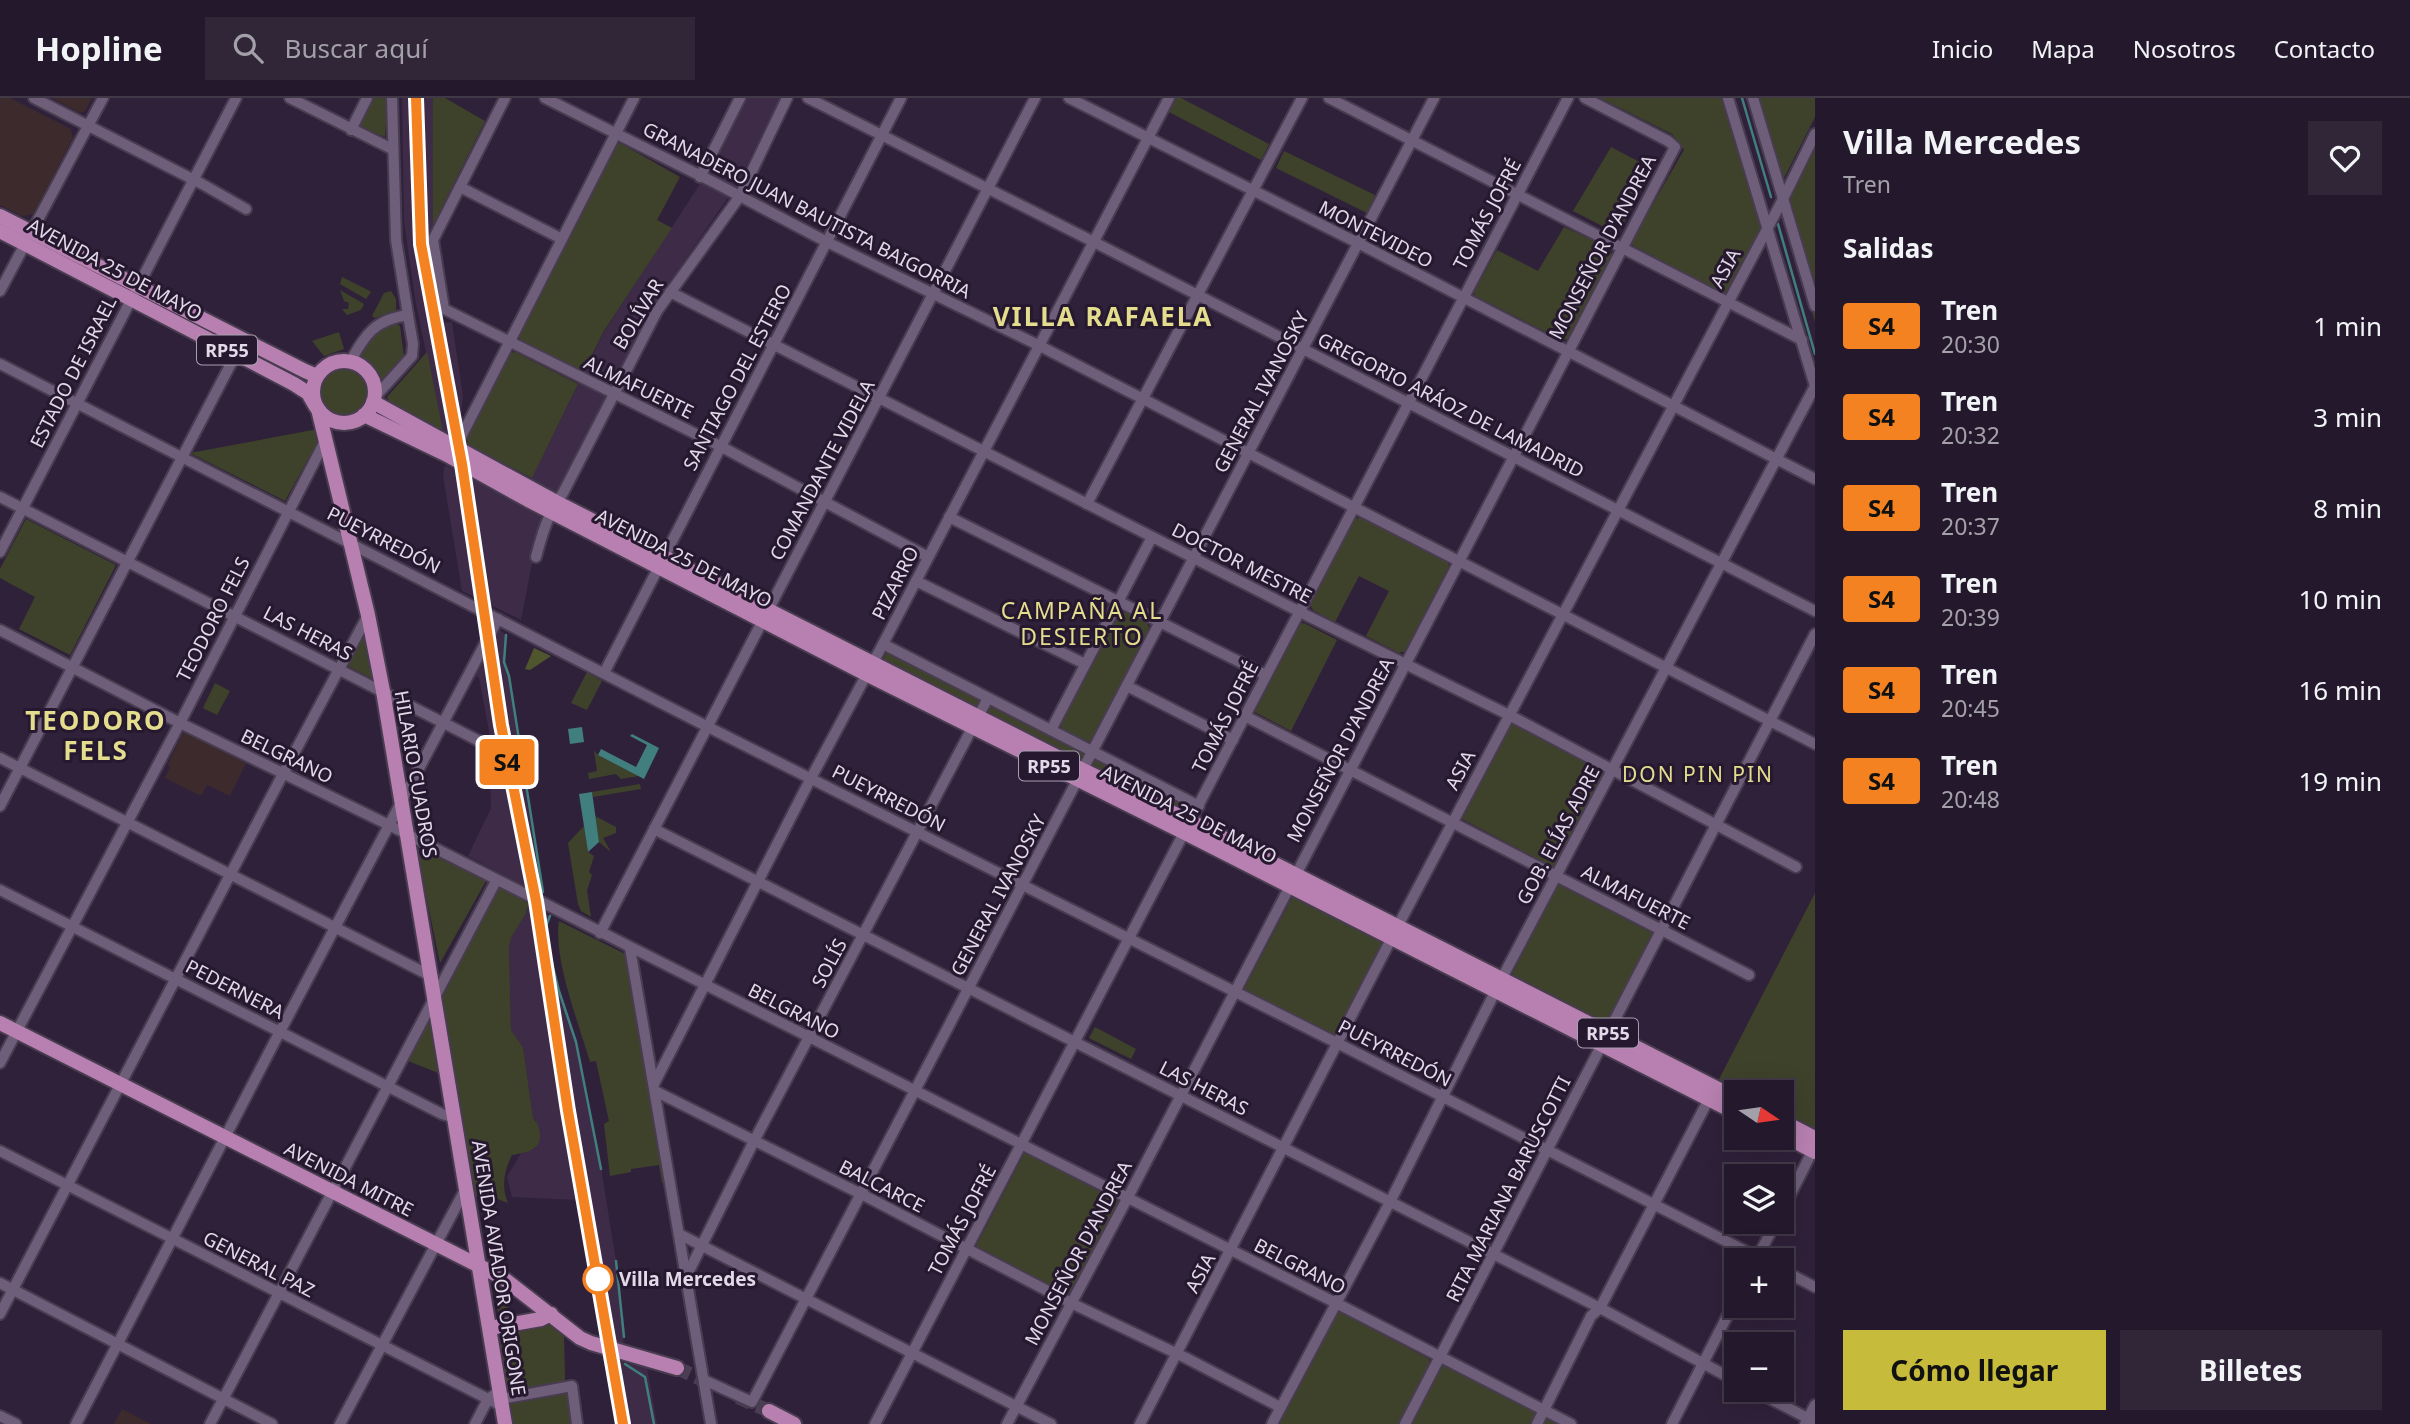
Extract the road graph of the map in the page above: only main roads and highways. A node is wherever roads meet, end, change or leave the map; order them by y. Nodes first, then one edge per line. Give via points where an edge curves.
1 (0, 216) edge
2 (0, 231) edge
3 (28, 238) junction
4 (317, 376) junction
5 (374, 400) junction
6 (317, 408) junction
7 (364, 415) junction
8 (338, 423) junction
9 (326, 439) junction
10 (554, 507) junction
11 (0, 1023) edge
12 (1712, 1093) junction
13 (1724, 1096) edge
14 (1724, 1103) edge
15 (455, 1118) joint
16 (1794, 1131) edge
17 (1794, 1140) edge
18 (1814, 1147) edge
19 (480, 1267) junction
20 (551, 1314) junction
21 (490, 1328) junction
22 (677, 1368) tunnel mouth
23 (769, 1411) tunnel mouth
24 (505, 1424) edge
25 (794, 1424) edge

1 - 3 main road, AVENIDA 25 DE MAYO / RP55
2 - 3 main road, AVENIDA 25 DE MAYO / RP55
3 - 4 main road, AVENIDA 25 DE MAYO / RP55 via 138,286
3 - 6 main road, AVENIDA 25 DE MAYO / RP55 via 131,300 304,389
4 - 5 main road via 334,363 350,362 369,374
4 - 6 main road via 313,391
5 - 7 main road
5 - 10 main road, AVENIDA 25 DE MAYO / RP55
6 - 8 main road, AVENIDA 25 DE MAYO / RP55
6 - 9 main road, HILARIO CUADROS
7 - 8 main road
7 - 10 main road, AVENIDA 25 DE MAYO / RP55
8 - 9 main road
9 - 15 main road, HILARIO CUADROS via 383,691 437,979 434,996
10 - 12 main road, AVENIDA 25 DE MAYO / RP55
11 - 19 main road, AVENIDA MITRE
12 - 13 main road, AVENIDA 25 DE MAYO / RP55
12 - 14 main road, AVENIDA 25 DE MAYO / RP55
15 - 19 main road, AVENIDA AVIADOR ORIGONE
16 - 18 main road
17 - 18 main road
19 - 20 main road, AVENIDA MITRE via 511,1283
19 - 21 main road, AVENIDA AVIADOR ORIGONE
20 - 21 main road
20 - 22 main road, AVENIDA MITRE via 591,1343
21 - 24 main road, AVENIDA AVIADOR ORIGONE
23 - 25 main road

